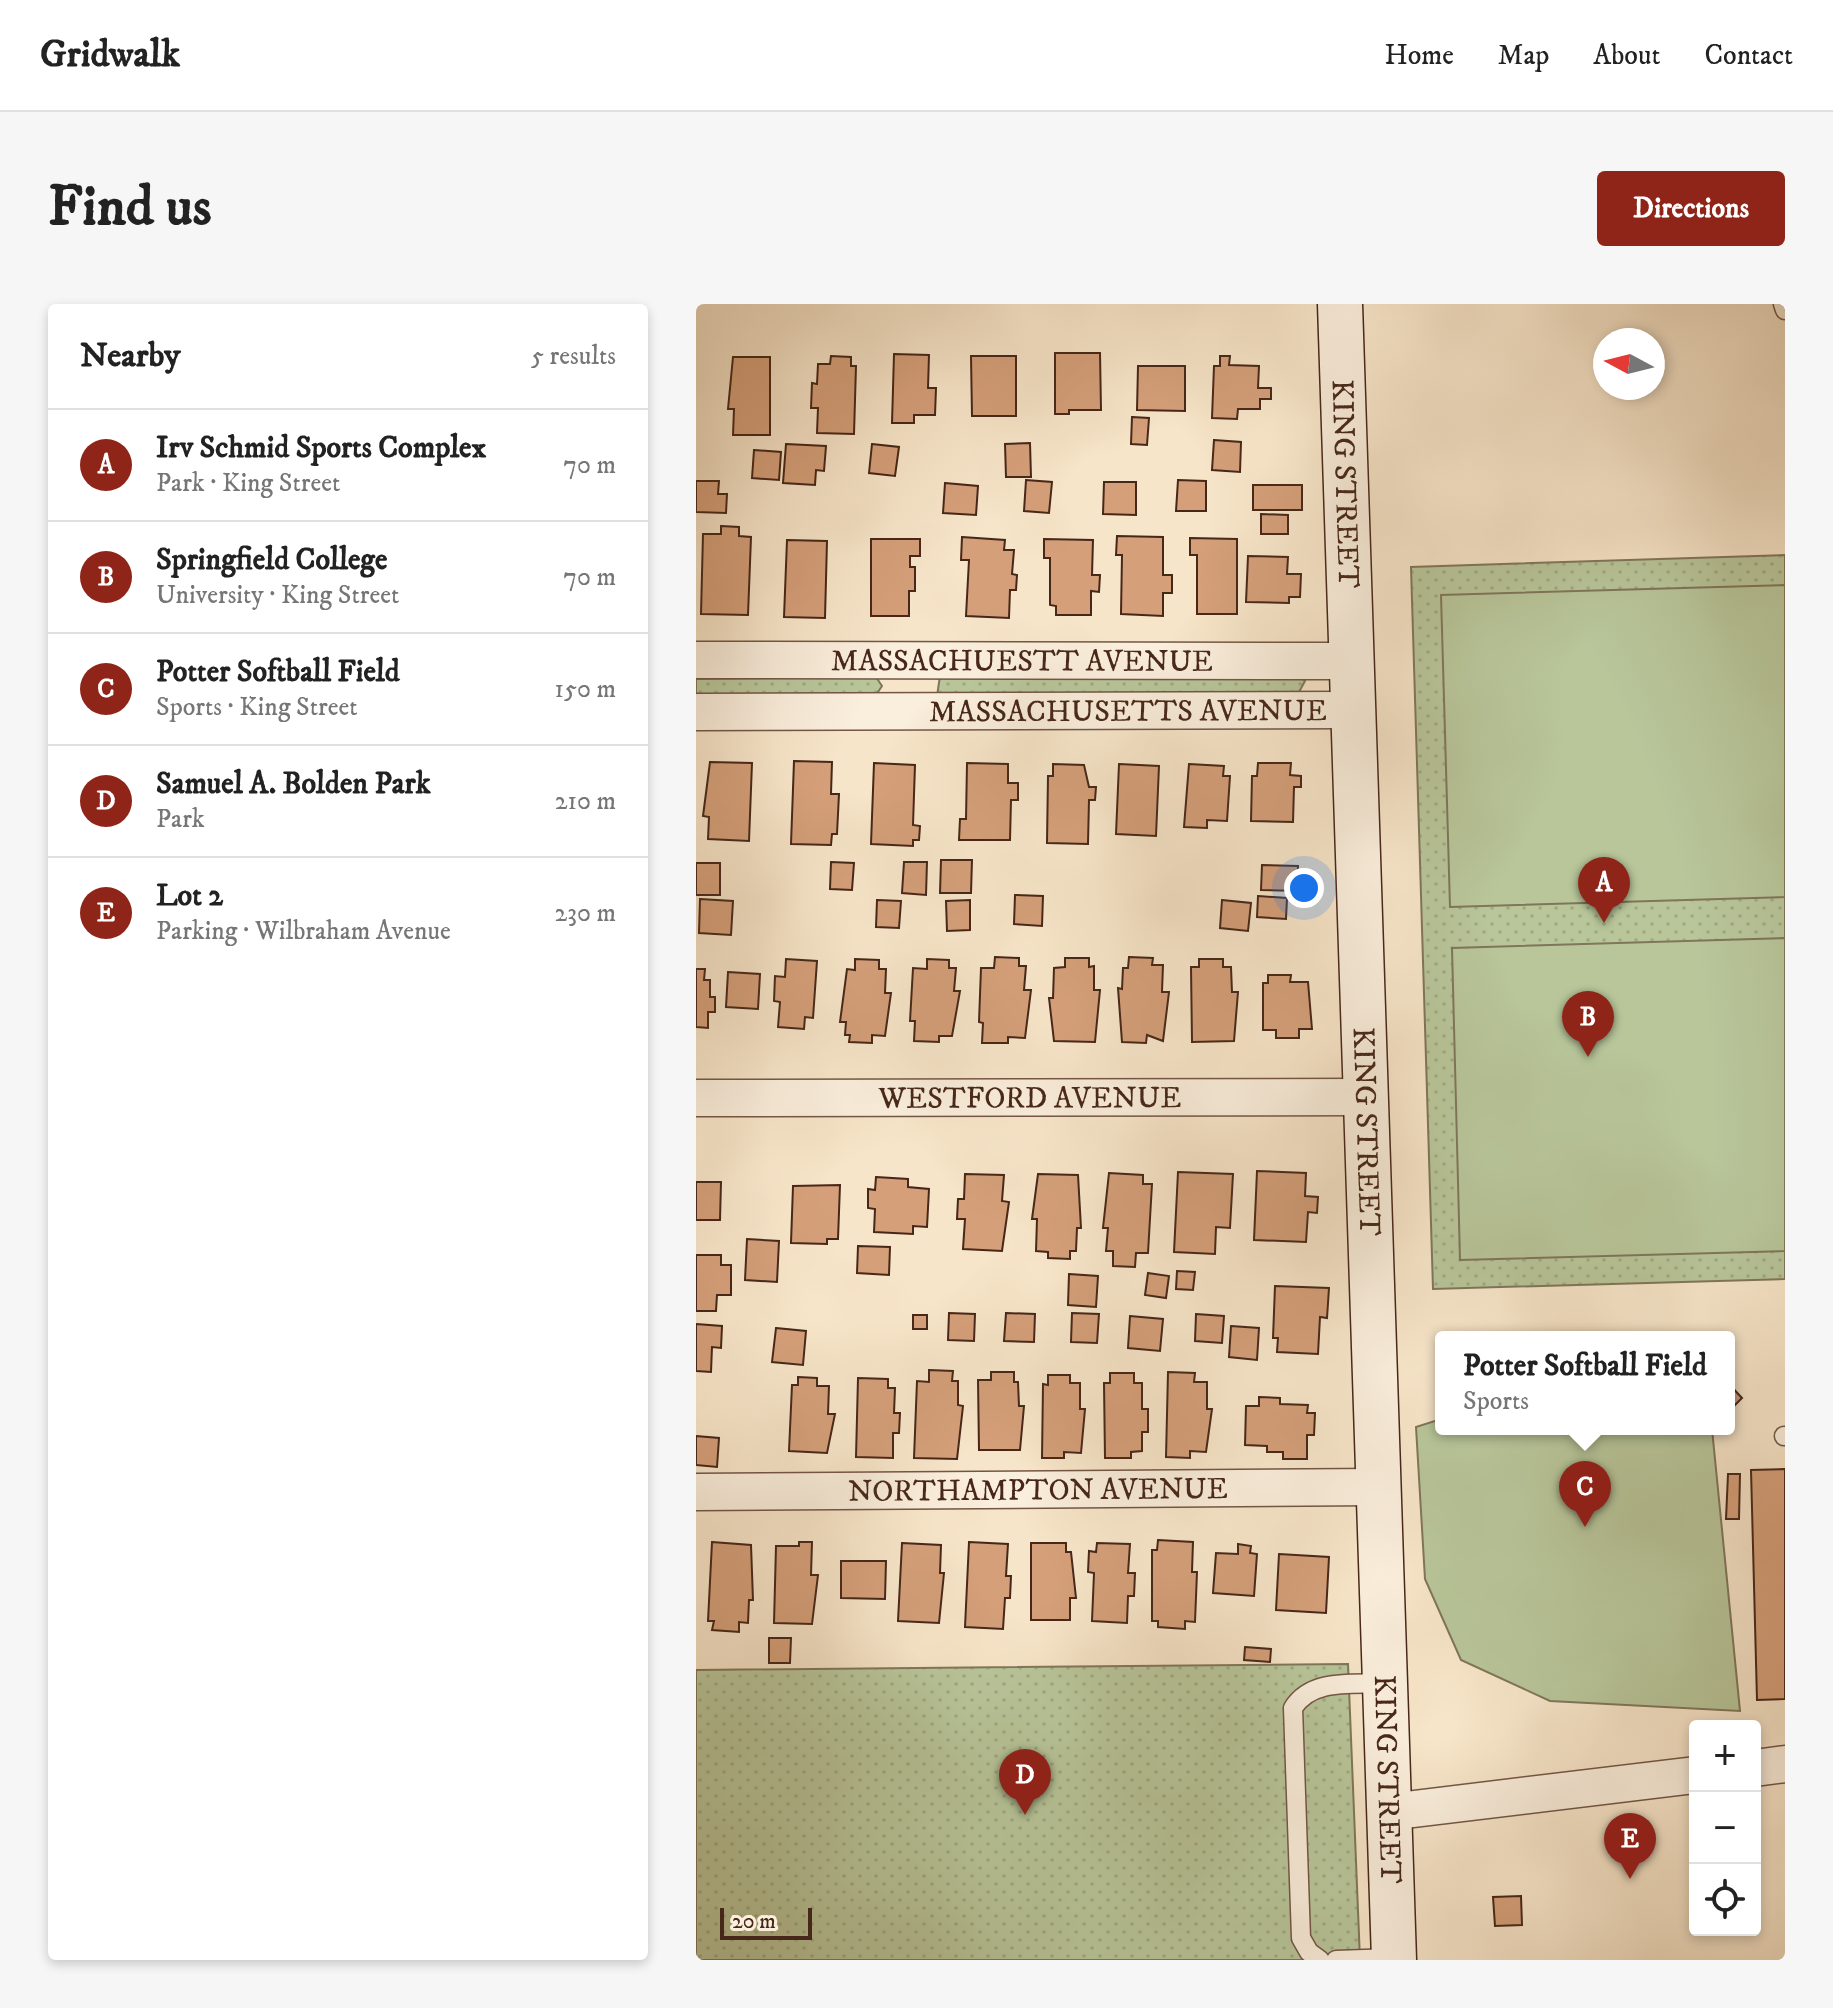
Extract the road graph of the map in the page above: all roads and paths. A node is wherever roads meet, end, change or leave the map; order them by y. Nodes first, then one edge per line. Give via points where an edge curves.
1 (1340, 304) edge
2 (1783, 304) edge
3 (1785, 310) edge
4 (696, 660) edge
5 (906, 660) junction
6 (1350, 661) junction
7 (1351, 710) junction
8 (906, 711) junction
9 (696, 712) edge
10 (1366, 1097) junction
11 (696, 1098) edge
12 (1378, 1487) junction
13 (696, 1492) edge
14 (1384, 1683) junction
15 (1785, 1764) edge
16 (1761, 1767) edge
17 (1689, 1776) edge
18 (1389, 1812) junction
19 (1394, 1959) edge
20 (1320, 1960) edge
21 (1336, 1960) edge

1 - 6 street, KING STREET
2 - 3 lane
4 - 5 street, MASSACHUESTT AVENUE
5 - 6 street, MASSACHUESTT AVENUE
5 - 8 street, MASSACHUSETTS AVENUE
6 - 7 street, KING STREET
7 - 8 street, MASSACHUSETTS AVENUE
7 - 10 street, KING STREET
8 - 9 street, MASSACHUSETTS AVENUE
10 - 11 street, WESTFORD AVENUE
10 - 12 street, KING STREET
12 - 13 street, NORTHAMPTON AVENUE
12 - 14 street, KING STREET
14 - 18 street, KING STREET
14 - 20 lane via 1315,1688 1293,1708 1301,1938
15 - 16 street
17 - 18 street
18 - 19 street, KING STREET
19 - 21 lane

